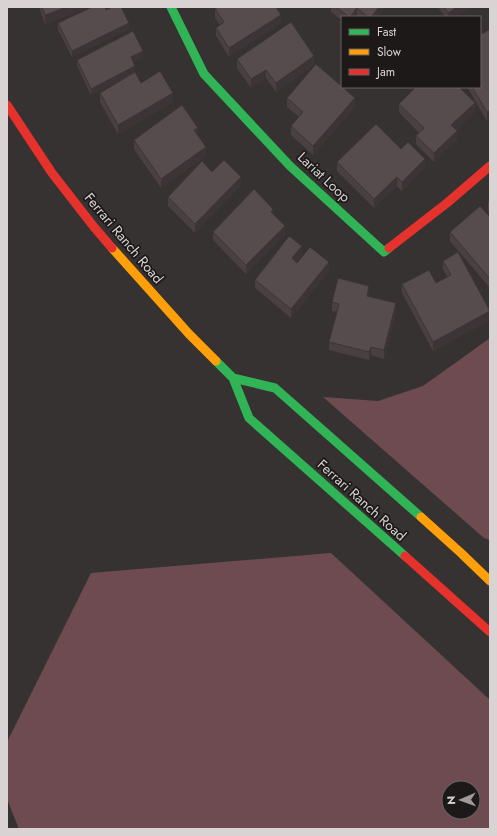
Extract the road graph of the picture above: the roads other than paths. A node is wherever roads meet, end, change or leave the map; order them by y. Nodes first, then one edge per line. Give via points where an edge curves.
1 (171, 7) edge
2 (7, 105) edge
3 (490, 166) edge
4 (233, 378) junction
5 (490, 580) edge
6 (490, 632) edge

1 - 3 main road, Lariat Loop via 204,74 290,166 384,252 448,203
2 - 4 main road, Ferrari Ranch Road via 52,173 94,227 189,334
4 - 5 main road, Ferrari Ranch Road via 275,388
4 - 6 main road, Ferrari Ranch Road via 249,418

